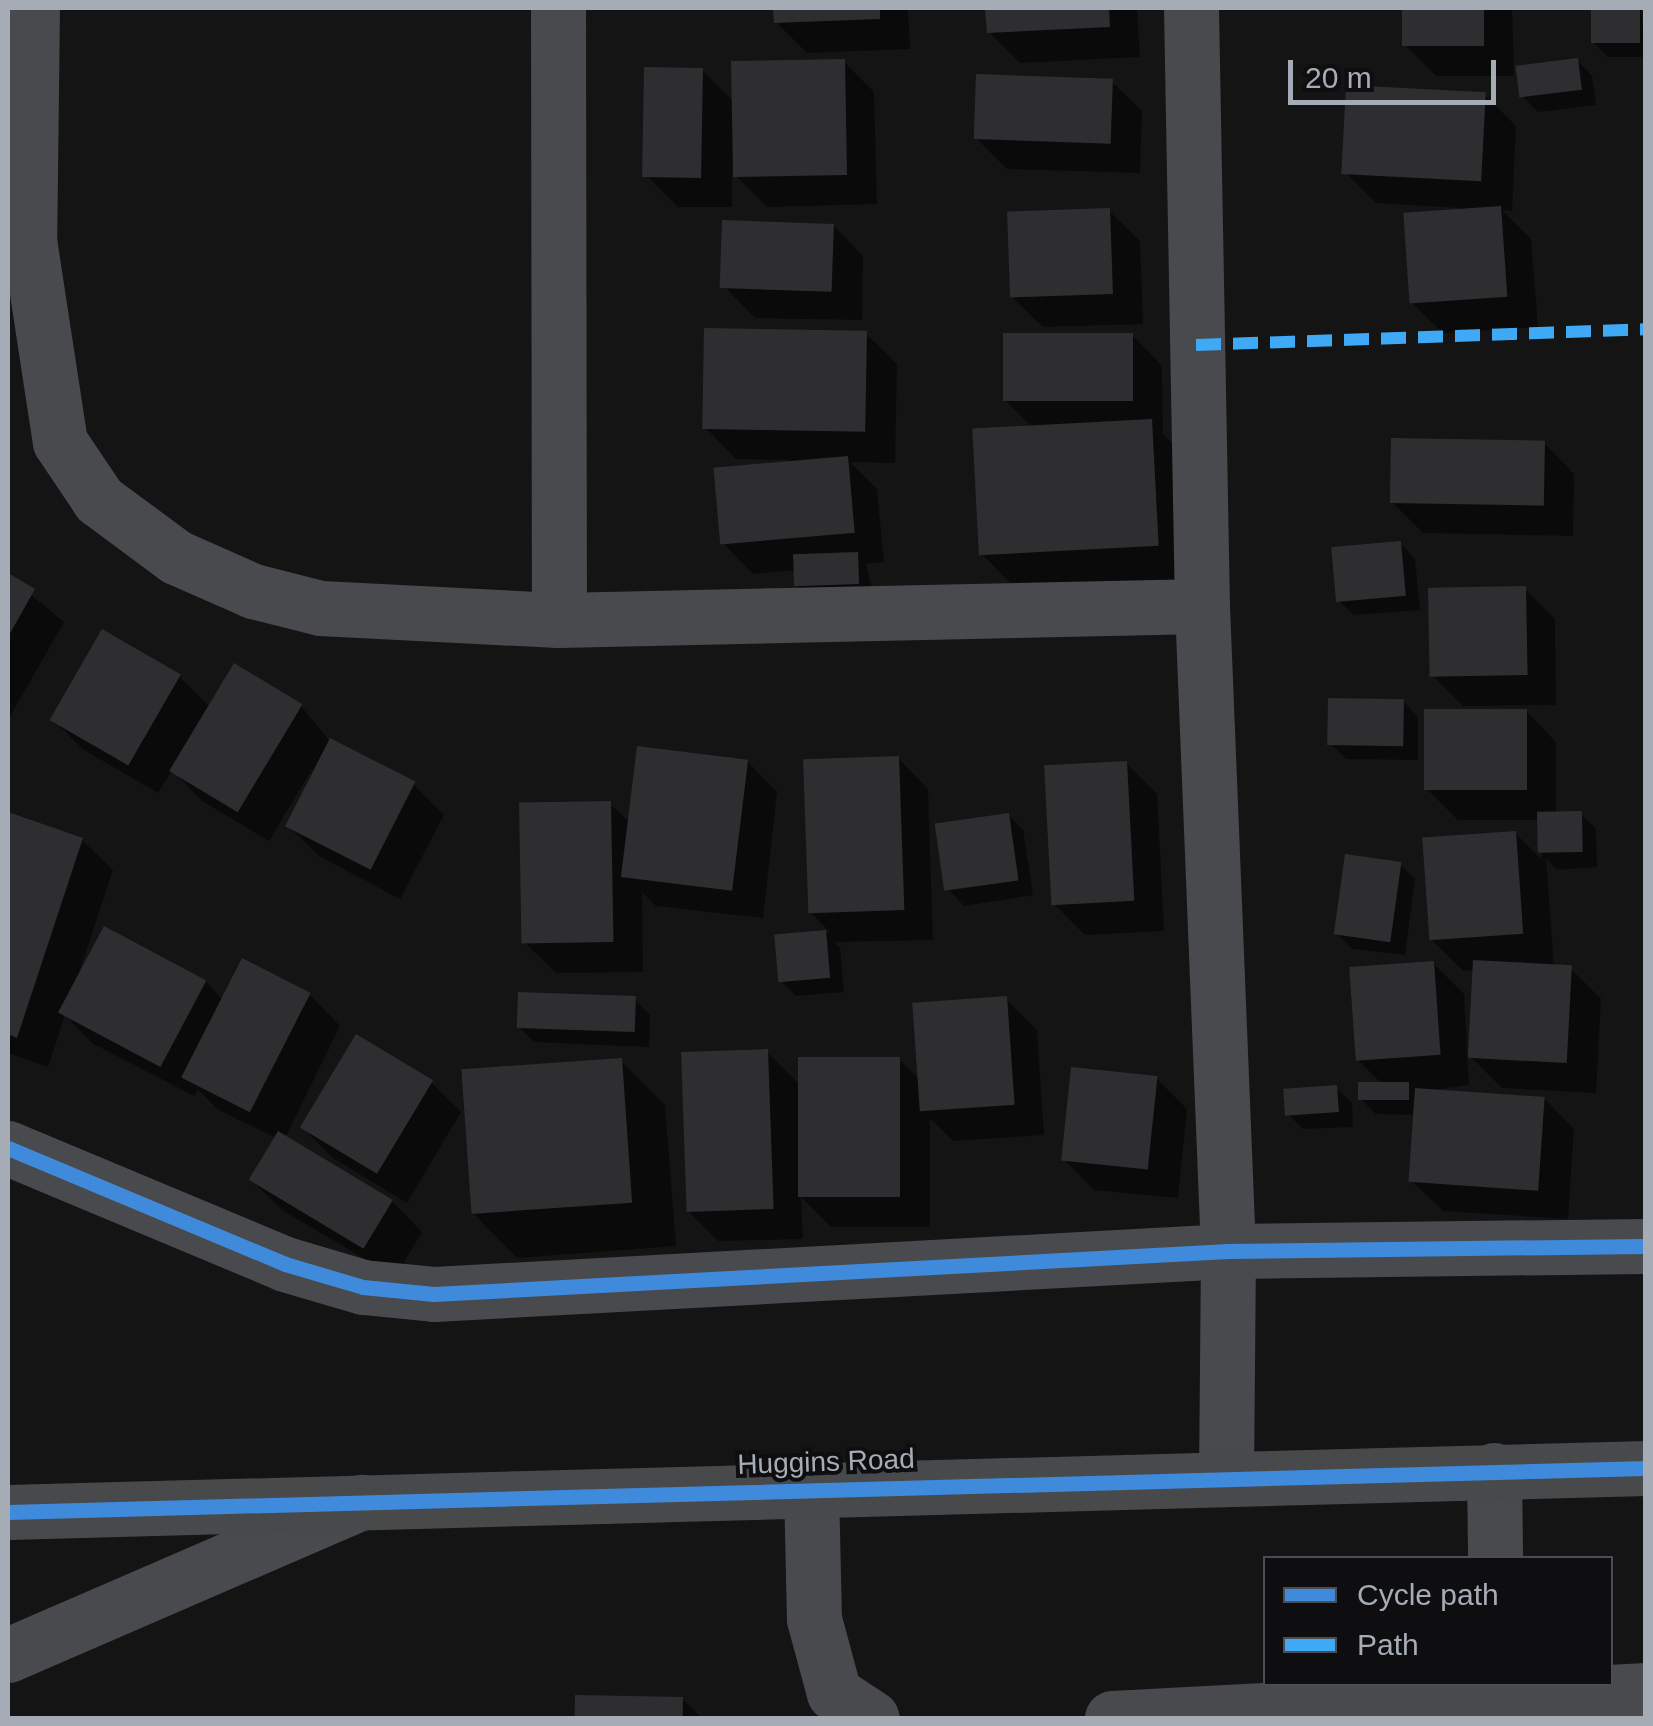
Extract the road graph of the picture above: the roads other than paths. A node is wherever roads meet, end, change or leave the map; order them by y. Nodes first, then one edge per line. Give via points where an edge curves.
1 (32, 8) edge
2 (558, 8) edge
3 (1191, 8) edge
4 (18, 240) edge
5 (1202, 606) junction
6 (559, 620) junction
7 (8, 1148) edge
8 (1646, 1246) edge
9 (1228, 1251) junction
10 (1646, 1468) edge
11 (1494, 1470) junction
12 (1226, 1474) junction
13 (811, 1488) junction
14 (365, 1501) junction
15 (8, 1512) edge
16 (1495, 1556) edge
17 (8, 1655) edge
18 (1646, 1690) edge
19 (1497, 1700) edge
20 (872, 1718) edge
21 (1112, 1718) edge

1 - 4 street
2 - 6 street
3 - 5 street
4 - 6 street via 60,442 99,500 176,557 253,591 320,608
5 - 6 street
5 - 9 street
7 - 9 street via 285,1264 362,1286 434,1294
8 - 9 street
9 - 12 street
10 - 11 street, Huggins Road
11 - 12 street, Huggins Road
11 - 16 street
12 - 13 street, Huggins Road
13 - 14 street, Huggins Road
13 - 20 street via 814,1619 834,1693
14 - 15 street, Huggins Road
14 - 17 street
18 - 19 street
19 - 21 street

